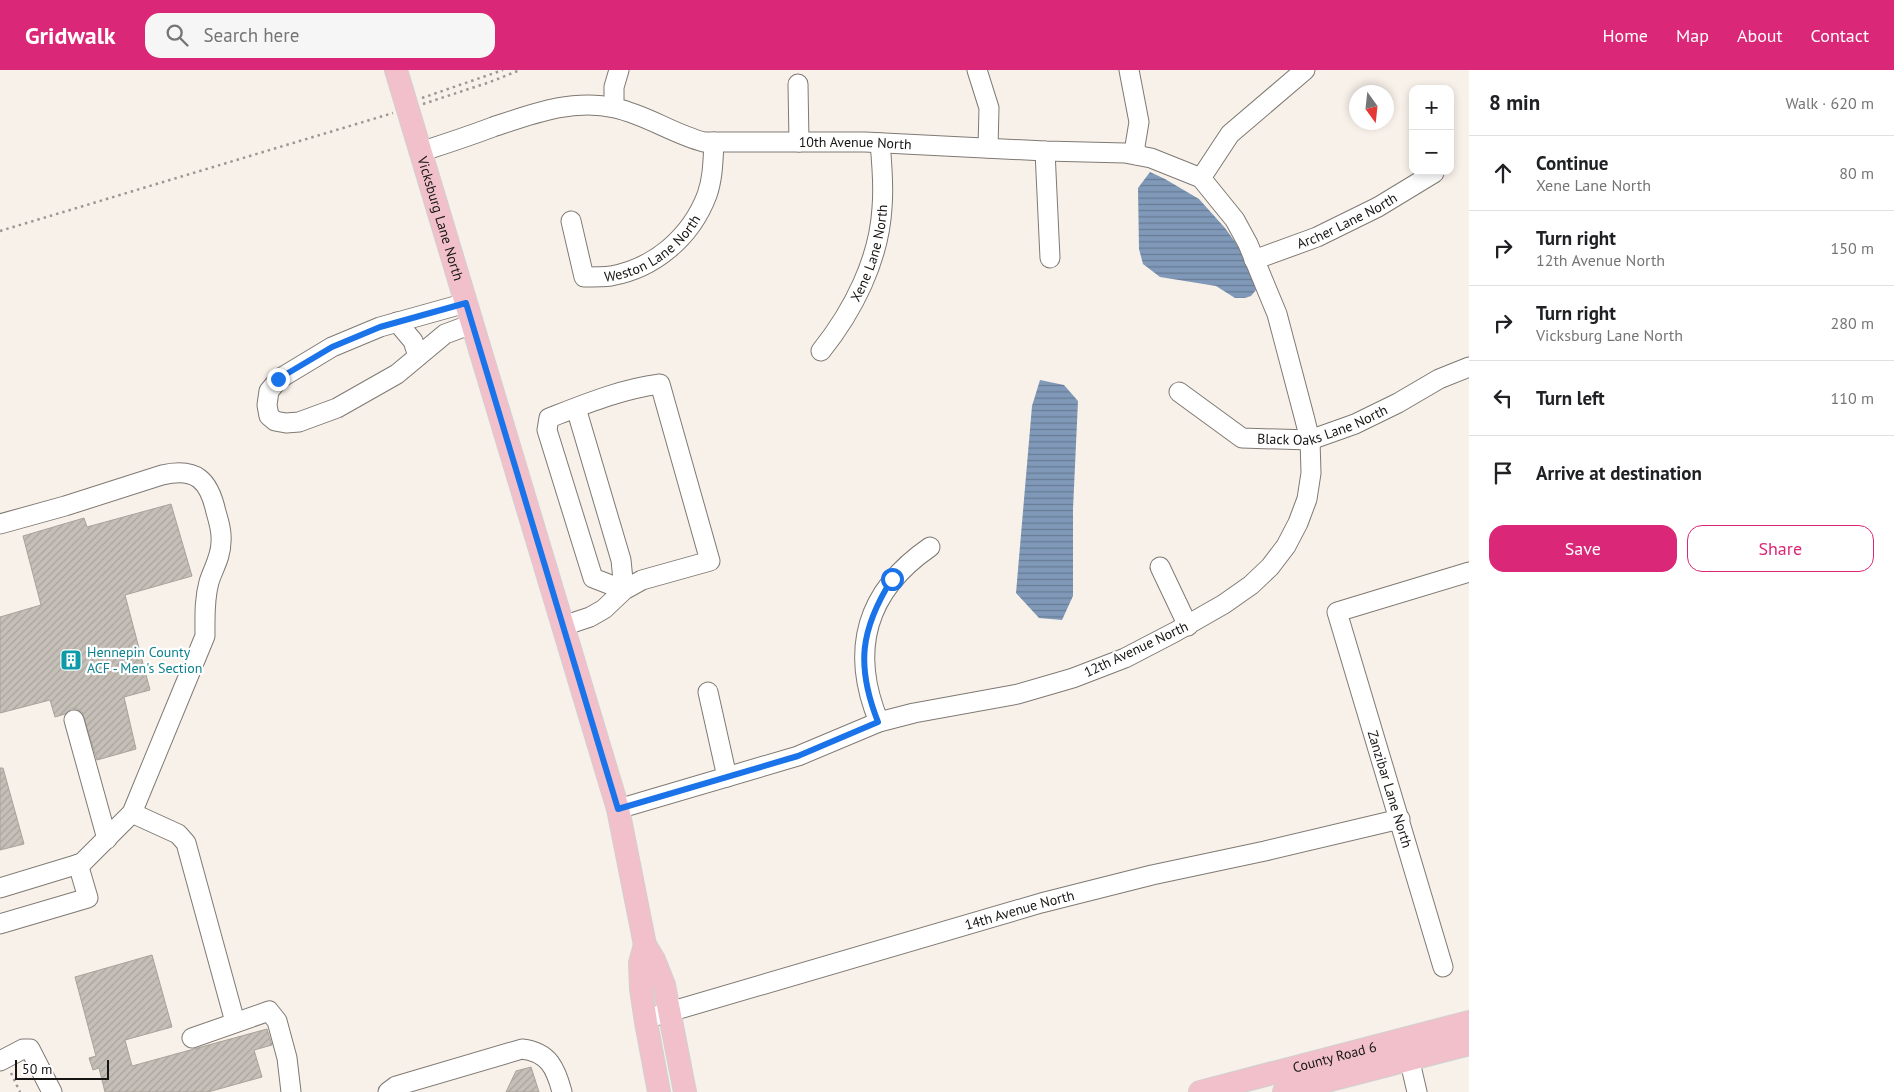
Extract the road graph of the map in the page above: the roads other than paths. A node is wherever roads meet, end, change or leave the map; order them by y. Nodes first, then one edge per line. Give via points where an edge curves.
1 (396, 70) edge
2 (619, 70) edge
3 (977, 70) edge
4 (1129, 70) edge
5 (1305, 70) edge
6 (798, 84) dead end
7 (614, 107) junction
8 (714, 142) junction
9 (798, 142) junction
10 (880, 143) junction
11 (988, 148) junction
12 (1045, 151) junction
13 (420, 152) junction
14 (1137, 155) junction
15 (1431, 175) edge
16 (1201, 178) junction
17 (571, 221) dead end
18 (1050, 258) dead end
19 (1254, 260) junction
20 (469, 313) junction
21 (397, 322) junction
22 (821, 351) dead end
23 (418, 356) junction
24 (1469, 367) edge
25 (1179, 392) dead end
26 (576, 408) junction
27 (1310, 440) junction
28 (0, 524) edge
29 (930, 547) dead end
30 (1160, 567) dead end
31 (1469, 572) edge
32 (624, 590) junction
33 (563, 626) junction
34 (1188, 626) junction
35 (708, 692) dead end
36 (74, 720) dead end
37 (878, 722) junction
38 (727, 778) junction
39 (618, 809) junction
40 (132, 813) junction
41 (1400, 819) junction
42 (107, 838) junction
43 (78, 864) junction
44 (0, 888) edge
45 (0, 924) edge
46 (645, 945) junction
47 (1443, 967) dead end
48 (669, 1012) junction
49 (645, 1018) junction
50 (235, 1022) junction
51 (1469, 1022) edge
52 (192, 1038) dead end
53 (1469, 1044) edge
54 (1407, 1049) junction
55 (0, 1061) edge
56 (52, 1092) edge
57 (291, 1092) edge
58 (388, 1092) edge
59 (562, 1092) edge
60 (659, 1092) edge
61 (685, 1092) edge
62 (1200, 1092) edge
63 (1284, 1092) edge
64 (1418, 1092) edge

1 - 13 main road, Vicksburg Lane North
2 - 7 street via 614,87
3 - 11 street via 989,108
4 - 14 street via 1139,122 1135,146
5 - 16 street via 1230,134
6 - 9 street
7 - 8 street, 10th Avenue North via 646,117 687,137
7 - 13 street, 10th Avenue North via 564,106 538,112
8 - 9 street, 10th Avenue North
8 - 17 street, Weston Lane North via 713,169 707,195 696,218 680,239 660,256 611,276 584,277
9 - 10 street, 10th Avenue North
10 - 11 street, 10th Avenue North
10 - 22 street, Xene Lane North via 883,176 877,242 867,274 852,304
11 - 12 street, 10th Avenue North
12 - 14 street, 10th Avenue North
12 - 18 street
13 - 20 main road, Vicksburg Lane North
14 - 16 street, 10th Avenue North
15 - 19 street, Archer Lane North via 1378,207 1317,237
16 - 19 street, 10th Avenue North via 1236,220
19 - 27 street, 12th Avenue North via 1277,314
20 - 21 street
20 - 23 street
20 - 33 main road, Vicksburg Lane North
21 - 23 street via 414,341
21 - 23 street via 332,347 278,379 266,405 269,416 275,421 299,422 337,408 397,374
24 - 27 street, Black Oaks Lane North via 1439,379 1355,424
25 - 27 street, Black Oaks Lane North via 1242,438
26 - 32 street via 621,560
26 - 32 street via 549,418 547,430 592,578
26 - 32 street via 641,386 660,384 707,546 710,561 642,580
27 - 34 street, 12th Avenue North via 1311,472 1307,499 1286,546 1270,568 1251,585
28 - 40 street via 174,472 195,476 206,483 212,496 222,542 204,607 205,636
29 - 37 street via 892,579 869,624 864,673
30 - 34 street
31 - 41 street, Zanzibar Lane North via 1337,612
32 - 33 street via 604,609
33 - 39 main road, Vicksburg Lane North
34 - 37 street, 12th Avenue North via 1125,658 1073,678 1018,694
35 - 38 street
36 - 42 street
37 - 38 street, 12th Avenue North via 798,756
38 - 39 street, 12th Avenue North
39 - 46 main road, Vicksburg Lane North
40 - 42 street
40 - 50 street via 178,834 186,843
41 - 47 street, Zanzibar Lane North
41 - 48 street, 14th Avenue North via 1041,903
42 - 43 street
43 - 44 street
43 - 45 street via 88,898
46 - 48 main road, Vicksburg Lane North via 660,975
46 - 49 main road, Vicksburg Lane North via 640,963
48 - 49 street, 14th Avenue North
48 - 61 main road, Vicksburg Lane North
49 - 60 main road, Vicksburg Lane North
50 - 52 street
50 - 57 street via 269,1011 277,1021 287,1058
51 - 54 main road, County Road 6
53 - 54 main road, County Road 6
54 - 62 main road, County Road 6
54 - 63 main road, County Road 6
54 - 64 street
55 - 56 street via 23,1049 30,1049
58 - 59 street via 396,1086 522,1049 534,1050 547,1059 557,1072

